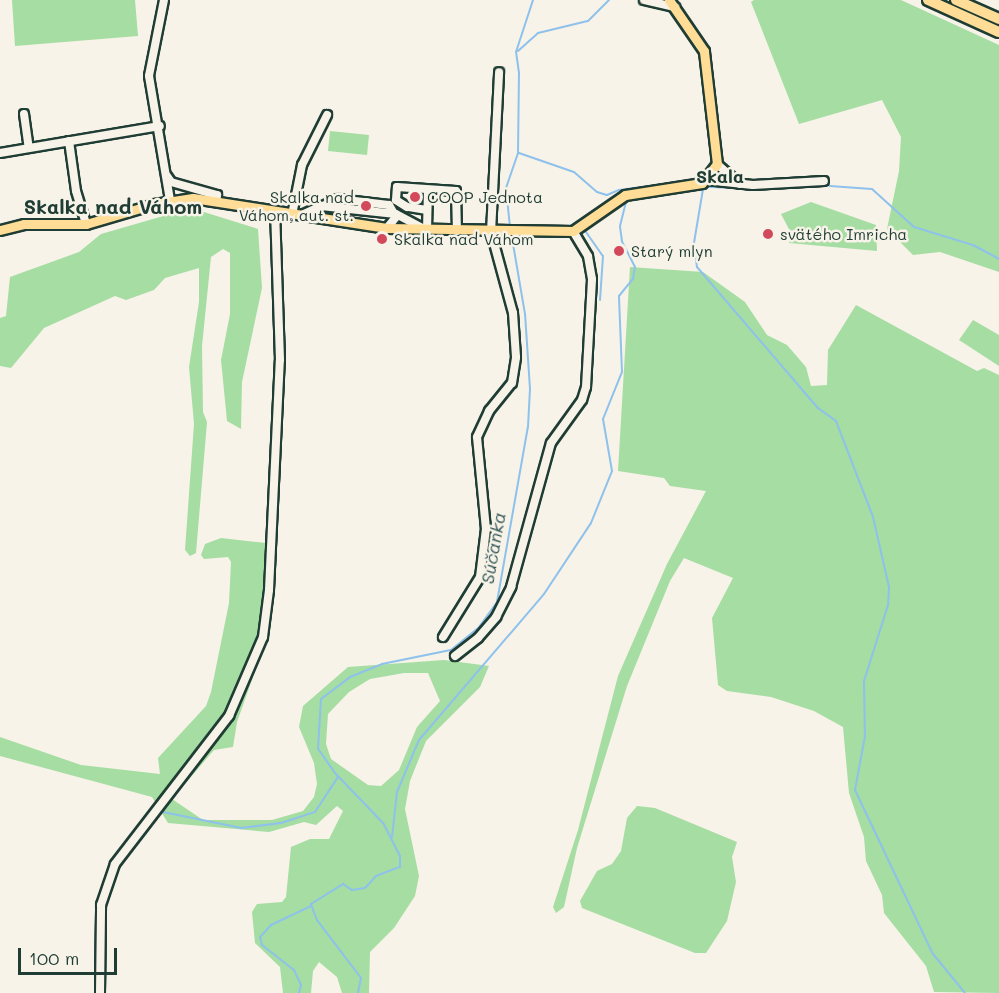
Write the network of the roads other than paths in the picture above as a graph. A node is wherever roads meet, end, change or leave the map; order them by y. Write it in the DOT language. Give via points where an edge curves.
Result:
graph roads {
  1 [pos="164,0"];
  2 [pos="644,0"];
  3 [pos="928,0"];
  4 [pos="956,0"];
  5 [pos="672,4"];
  6 [pos="999,19"];
  7 [pos="999,32"];
  8 [pos="499,72"];
  9 [pos="24,114"];
  10 [pos="327,115"];
  11 [pos="160,126"];
  12 [pos="69,141"];
  13 [pos="29,148"];
  14 [pos="0,153"];
  15 [pos="717,164"];
  16 [pos="166,174"];
  17 [pos="706,180"];
  18 [pos="824,181"];
  19 [pos="740,184"];
  20 [pos="428,190"];
  21 [pos="170,200"];
  22 [pos="216,200"];
  23 [pos="428,210"];
  24 [pos="275,211"];
  25 [pos="396,214"];
  26 [pos="296,216"];
  27 [pos="86,224"];
  28 [pos="387,228"];
  29 [pos="0,230"];
  30 [pos="426,230"];
  31 [pos="456,231"];
  32 [pos="573,231"];
  33 [pos="491,232"];
  34 [pos="443,638"];
  35 [pos="455,656"];
  36 [pos="100,993"];
  1 -- 11 [label="street" via="149,76"];
  2 -- 5 [label="street"];
  3 -- 7 [label="highway"];
  4 -- 6 [label="highway"];
  5 -- 15 [label="main road" via="704,51"];
  8 -- 33 [label="street"];
  9 -- 13 [label="street"];
  10 -- 26 [label="street" via="302,165"];
  11 -- 12 [label="street"];
  11 -- 16 [label="street"];
  12 -- 13 [label="street"];
  12 -- 27 [label="street"];
  13 -- 14 [label="street"];
  15 -- 17 [label="main road"];
  15 -- 19 [label="street"];
  16 -- 21 [label="street"];
  16 -- 22 [label="street" via="171,182 217,195"];
  17 -- 19 [label="street"];
  17 -- 32 [label="main road" via="694,186 630,194"];
  18 -- 19 [label="street"];
  20 -- 23 [label="street"];
  20 -- 23 [label="street" via="397,187 396,200 407,207"];
  20 -- 31 [label="street" via="456,191"];
  21 -- 22 [label="main road"];
  21 -- 27 [label="main road"];
  22 -- 24 [label="main road"];
  23 -- 30 [label="street"];
  24 -- 26 [label="main road"];
  24 -- 36 [label="street" via="280,360 269,590 263,637 229,716 115,864 101,905"];
  25 -- 26 [label="street" via="389,205 338,199"];
  25 -- 28 [label="street"];
  25 -- 30 [label="street"];
  26 -- 28 [label="main road"];
  27 -- 29 [label="main road" via="24,224"];
  28 -- 30 [label="main road"];
  30 -- 31 [label="main road"];
  31 -- 33 [label="main road"];
  32 -- 33 [label="main road"];
  32 -- 35 [label="street" via="588,256 592,279 586,387 582,400 551,443 511,587 484,631"];
  33 -- 34 [label="street" via="513,313 516,357 512,383 489,411 477,437 486,529 480,577"];
}
